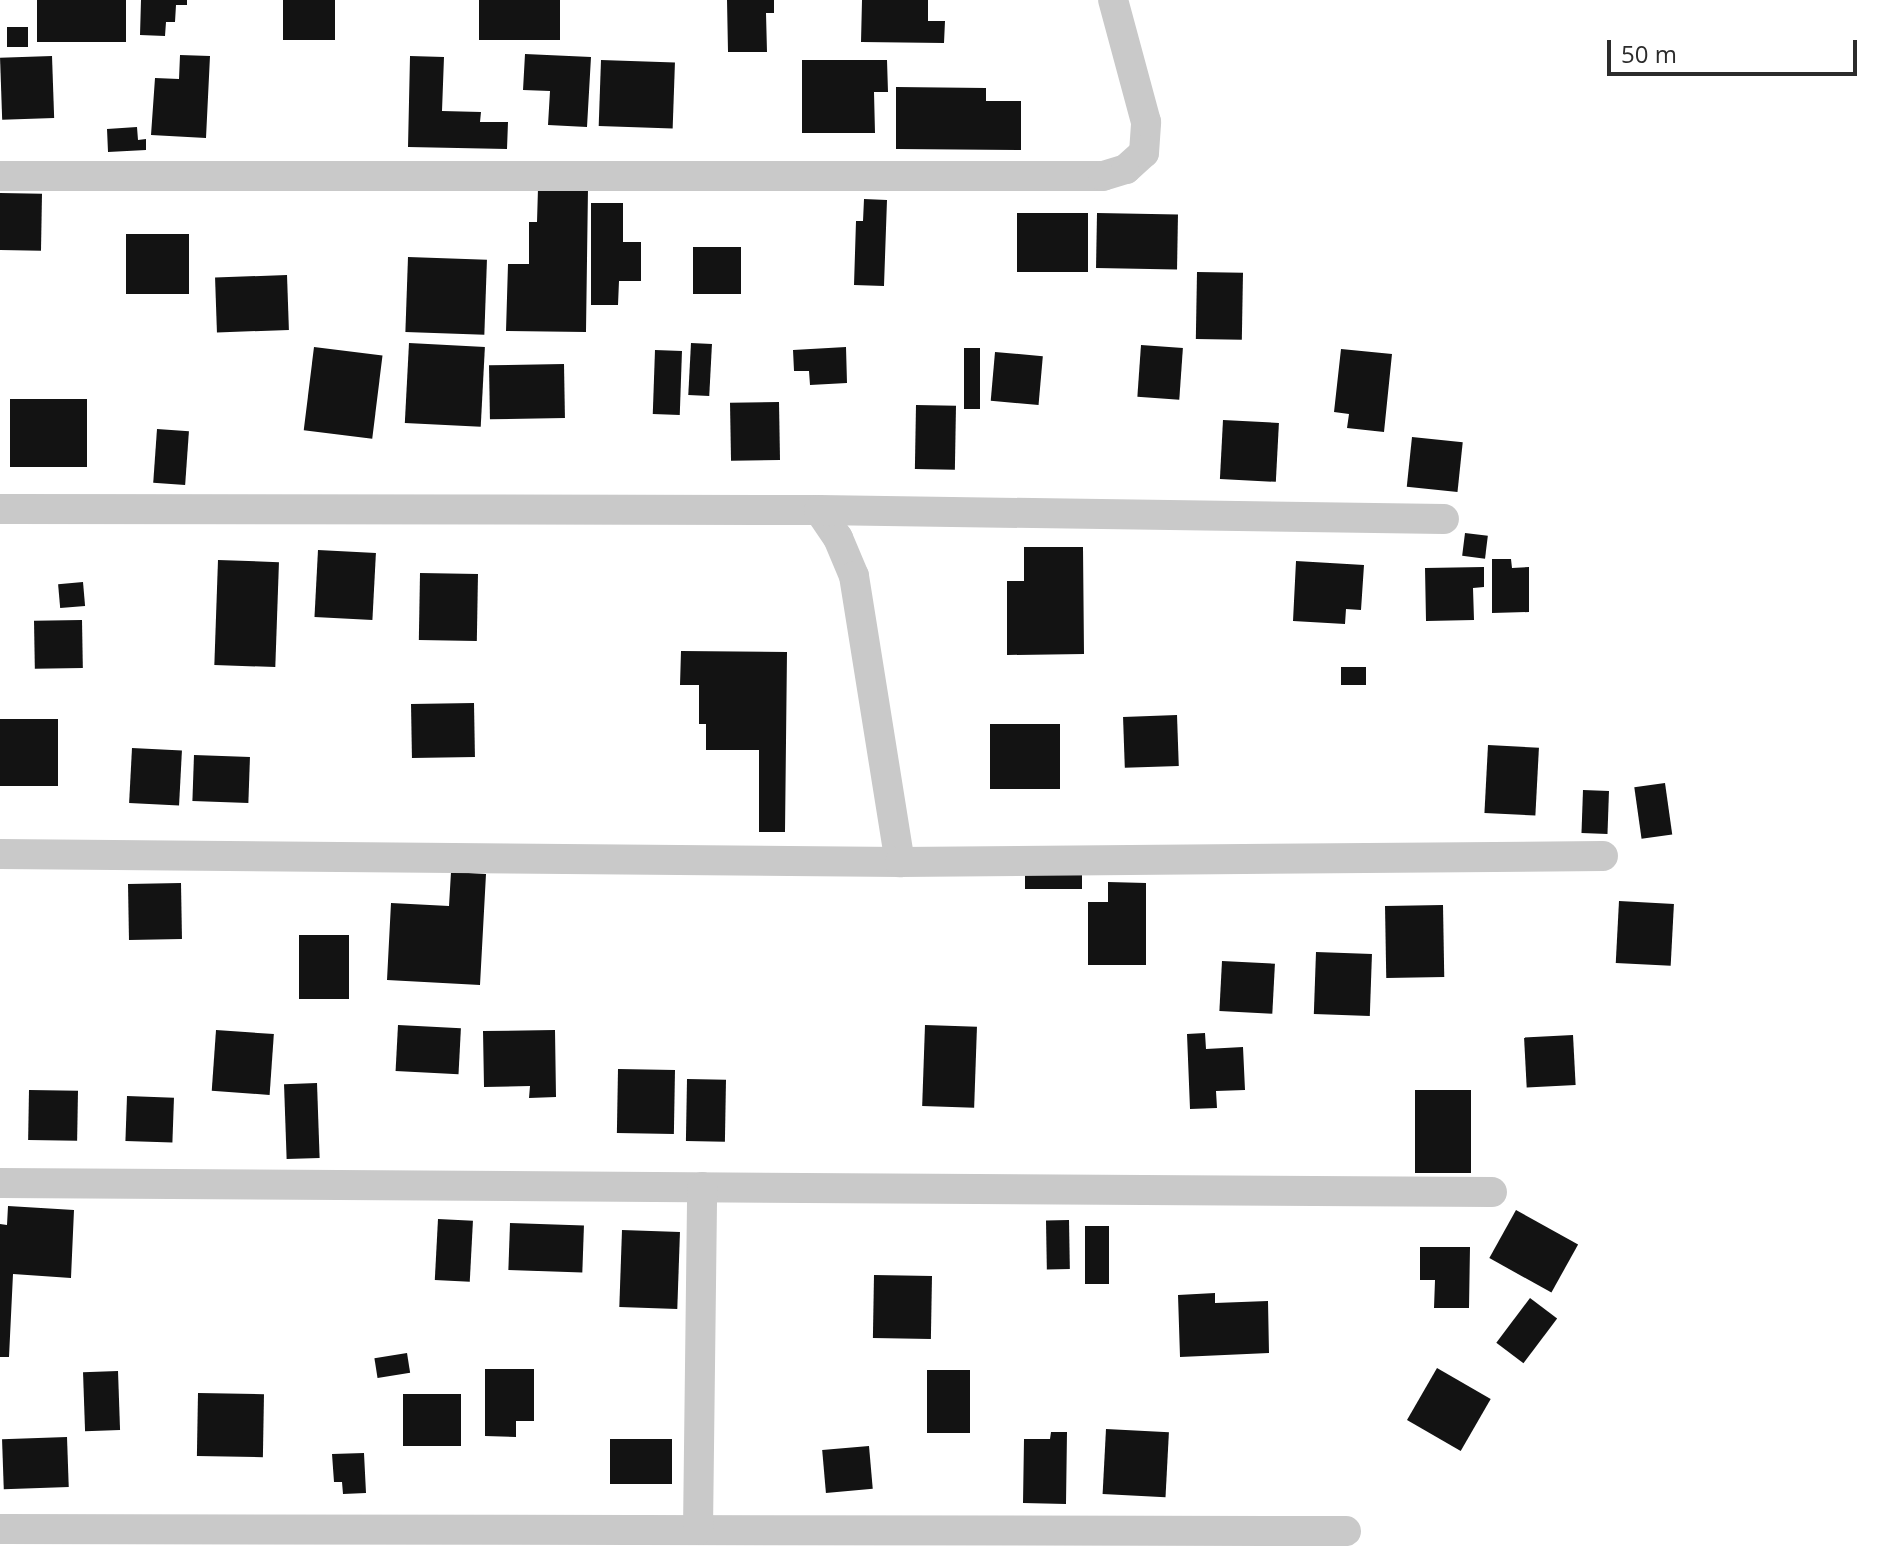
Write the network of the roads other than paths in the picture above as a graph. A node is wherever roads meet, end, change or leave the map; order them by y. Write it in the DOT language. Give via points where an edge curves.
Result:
graph roads {
  1 [pos="1113,0"];
  2 [pos="0,176"];
  3 [pos="0,509"];
  4 [pos="819,510"];
  5 [pos="1444,519"];
  6 [pos="0,854"];
  7 [pos="1603,856"];
  8 [pos="900,862"];
  9 [pos="0,1183"];
  10 [pos="702,1187"];
  11 [pos="1492,1192"];
  12 [pos="0,1529"];
  13 [pos="698,1530"];
  14 [pos="1346,1531"];
  1 -- 2 [label="street" via="1146,122 1144,153 1126,169 1103,176"];
  3 -- 4 [label="street"];
  4 -- 5 [label="street"];
  4 -- 8 [label="street" via="854,576"];
  6 -- 8 [label="street"];
  7 -- 8 [label="street"];
  9 -- 10 [label="street"];
  10 -- 11 [label="street"];
  10 -- 13 [label="street"];
  12 -- 13 [label="street"];
  13 -- 14 [label="street"];
}
